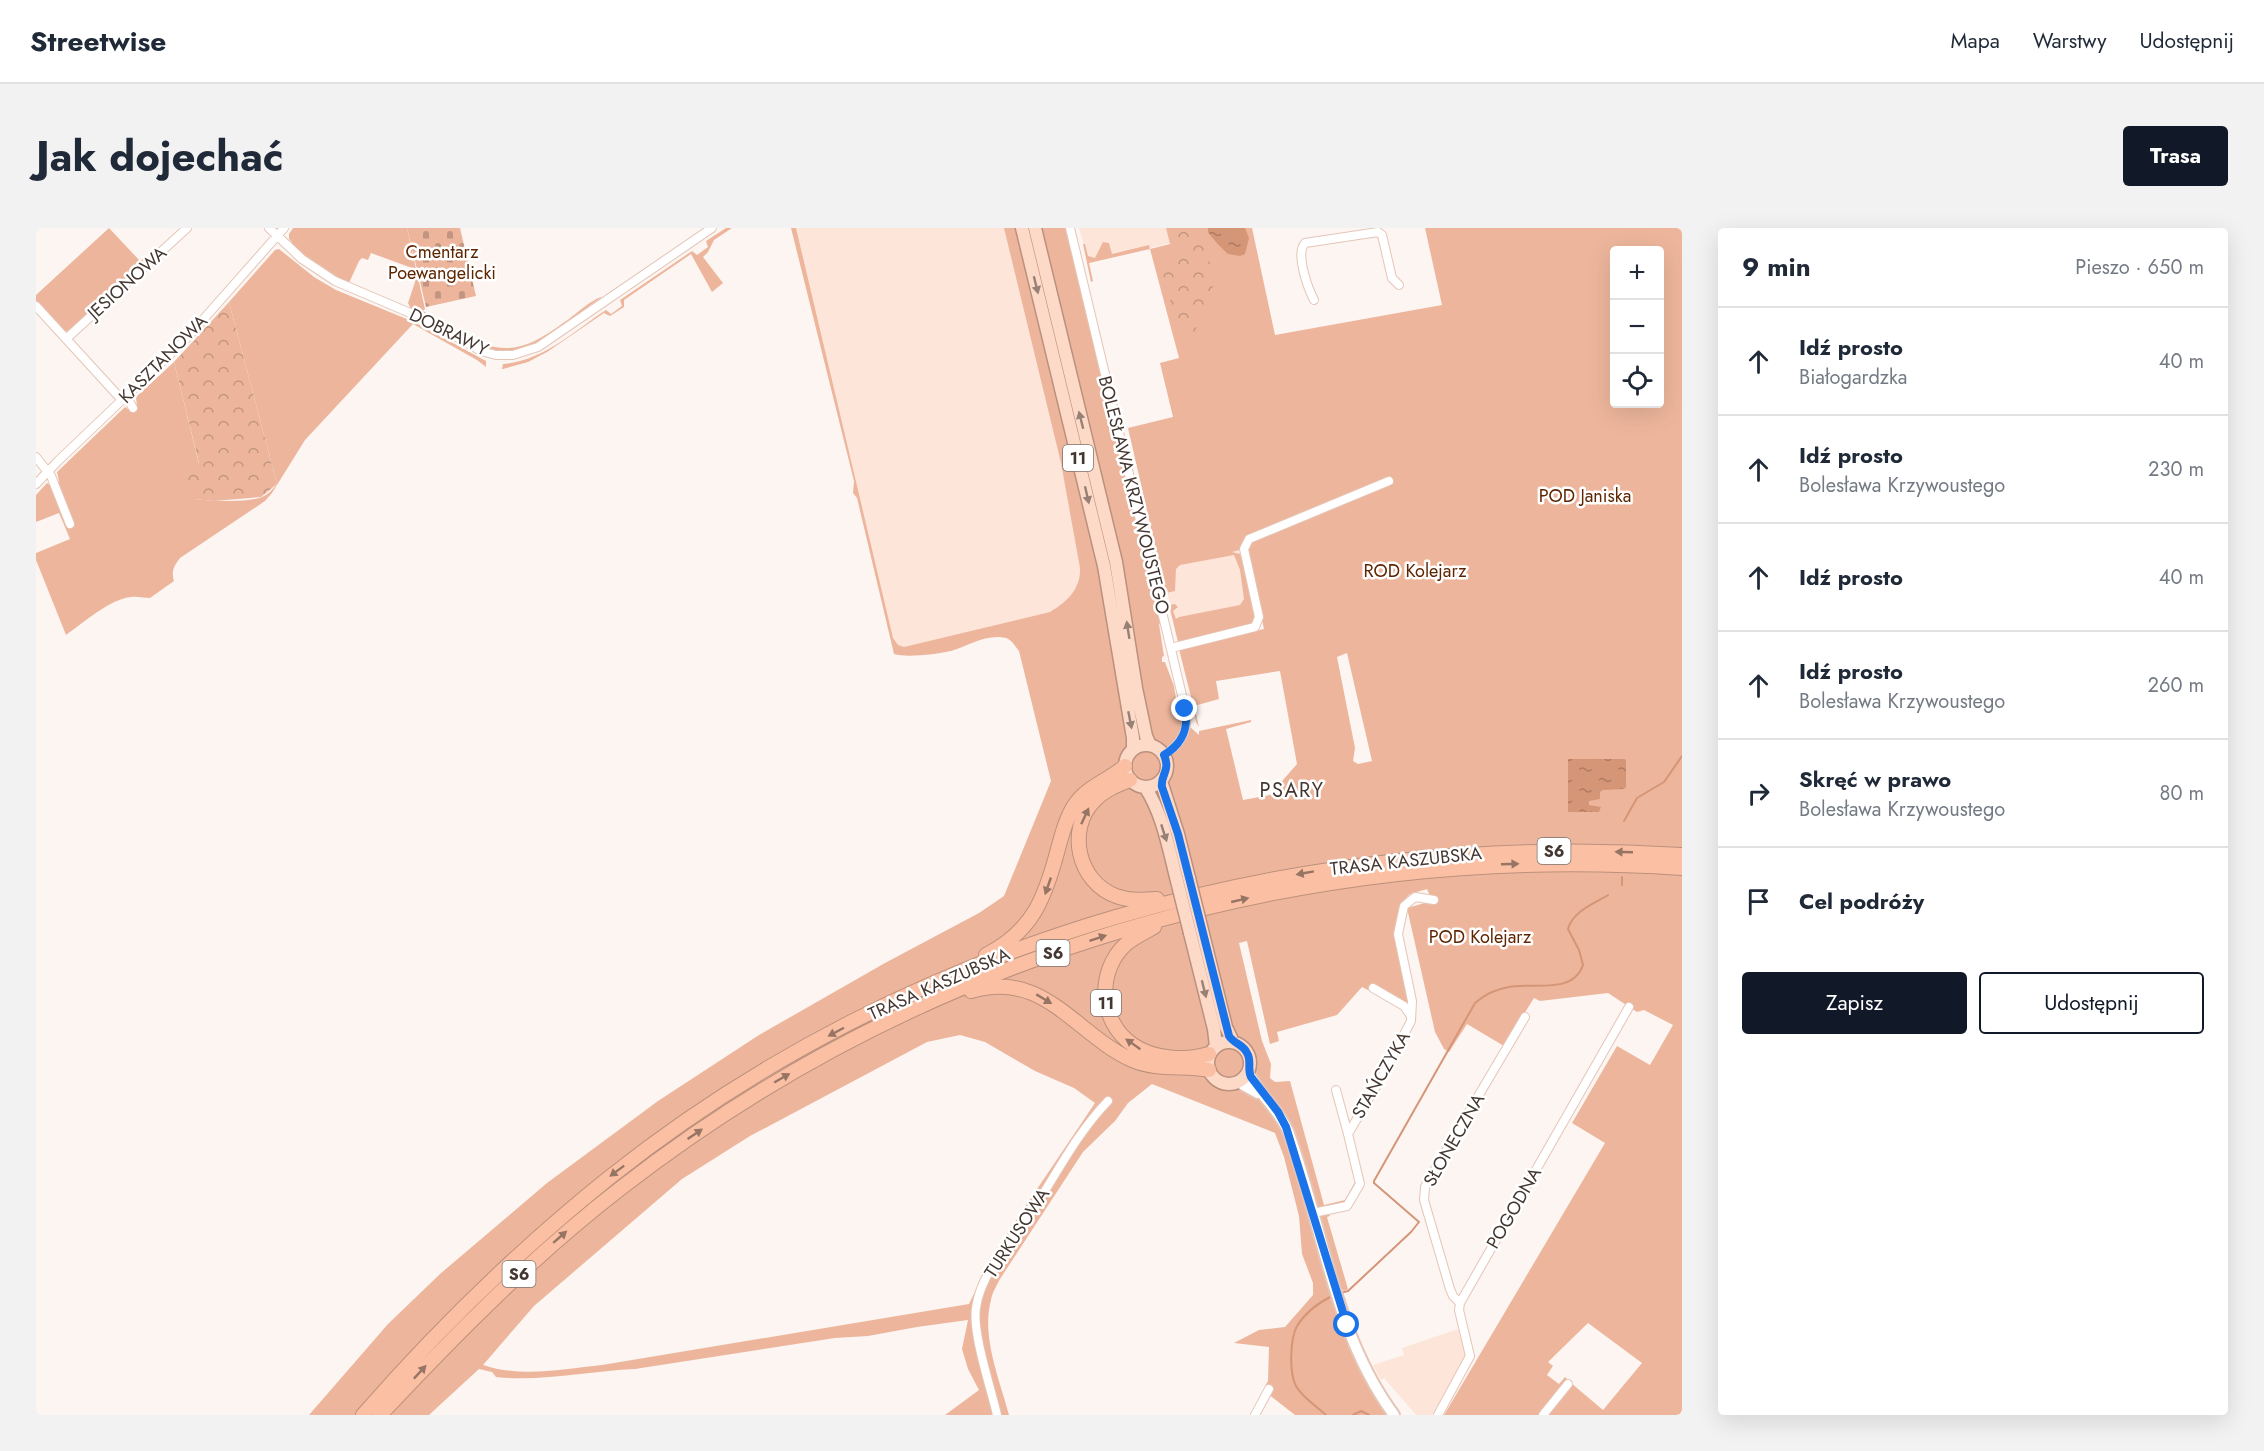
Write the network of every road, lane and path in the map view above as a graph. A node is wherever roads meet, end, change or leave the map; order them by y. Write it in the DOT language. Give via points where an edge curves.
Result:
graph roads {
  1 [pos="187,228"];
  2 [pos="269,228"];
  3 [pos="284,228"];
  4 [pos="712,228"];
  5 [pos="1022,228"];
  6 [pos="1035,228"];
  7 [pos="1070,228"];
  8 [pos="1330,228"];
  9 [pos="277,236"];
  10 [pos="1333,238"];
  11 [pos="1399,285"];
  12 [pos="1314,300"];
  13 [pos="36,306"];
  14 [pos="66,339"];
  15 [pos="124,398"];
  16 [pos="133,408"];
  17 [pos="36,457"];
  18 [pos="48,471"];
  19 [pos="1389,481"];
  20 [pos="36,484"];
  21 [pos="70,524"];
  22 [pos="1171,648"];
  23 [pos="1150,745"];
  24 [pos="1133,749"];
  25 [pos="1164,755"];
  26 [pos="1125,766"];
  27 [pos="1130,780"];
  28 [pos="1161,781"];
  29 [pos="1145,787"];
  30 [pos="1682,855"];
  31 [pos="1682,868"];
  32 [pos="1183,879"];
  33 [pos="1196,895"];
  34 [pos="1434,900"];
  35 [pos="1183,913"];
  36 [pos="1196,932"];
  37 [pos="945,979"];
  38 [pos="1373,988"];
  39 [pos="926,1004"];
  40 [pos="1629,1007"];
  41 [pos="1411,1016"];
  42 [pos="1525,1017"];
  43 [pos="1233,1042"];
  44 [pos="1213,1050"];
  45 [pos="1209,1070"];
  46 [pos="1248,1071"];
  47 [pos="1238,1082"];
  48 [pos="1336,1090"];
  49 [pos="1108,1101"];
  50 [pos="1270,1102"];
  51 [pos="1348,1134"];
  52 [pos="1313,1213"];
  53 [pos="1460,1303"];
  54 [pos="1568,1384"];
  55 [pos="1269,1389"];
  56 [pos="363,1415"];
  57 [pos="381,1415"];
  58 [pos="997,1415"];
  59 [pos="1255,1415"];
  60 [pos="1394,1415"];
  61 [pos="1438,1415"];
  62 [pos="1542,1415"];
  1 -- 14 [label="street, JESIONOWA"];
  2 -- 9 [label="street, DOBRAWY"];
  3 -- 9 [label="street, KASZTANOWA"];
  4 -- 9 [label="street, DOBRAWY" via="545,342 513,355 481,351 423,318 351,289 318,271"];
  5 -- 24 [label="main road, 11, one-way" via="1104,566"];
  23 -- 6 [label="main road, 11, one-way" via="1136,688 1116,562"];
  7 -- 22 [label="street, BOLESŁAWA KRZYWOUSTEGO"];
  8 -- 10 [label="street"];
  9 -- 15 [label="street, KASZTANOWA" via="186,339"];
  10 -- 11 [label="street" via="1378,232 1392,278"];
  10 -- 12 [label="street" via="1305,243 1300,249 1307,286"];
  13 -- 14 [label="street"];
  14 -- 15 [label="street"];
  15 -- 16 [label="street"];
  15 -- 18 [label="street, KASZTANOWA"];
  17 -- 18 [label="street"];
  18 -- 20 [label="street, KASZTANOWA"];
  18 -- 21 [label="street"];
  19 -- 22 [label="street" via="1249,539 1244,549 1258,617 1255,627"];
  22 -- 25 [label="street, BOLESŁAWA KRZYWOUSTEGO" via="1186,723 1181,741"];
  23 -- 24 [label="main road"];
  23 -- 25 [label="main road"];
  24 -- 26 [label="main road"];
  25 -- 28 [label="main road" via="1167,769"];
  26 -- 27 [label="main road"];
  26 -- 37 [label="highway, one-way" via="1089,789 1075,804 1044,897 1028,924 998,949"];
  27 -- 29 [label="main road"];
  33 -- 27 [label="highway, one-way" via="1122,898 1102,889 1085,869 1078,841 1086,813 1101,795"];
  28 -- 29 [label="main road"];
  28 -- 32 [label="main road" via="1178,834"];
  29 -- 32 [label="main road, one-way"];
  30 -- 33 [label="highway, TRASA KASZUBSKA / S6, one-way" via="1548,851 1426,857 1315,871"];
  35 -- 31 [label="highway, TRASA KASZUBSKA / S6, one-way" via="1319,884 1418,870 1537,863"];
  32 -- 36 [label="main road, bridge"];
  33 -- 37 [label="highway, TRASA KASZUBSKA / S6" via="1070,931"];
  34 -- 41 [label="street, STAŃCZYKA" via="1415,897 1402,911 1398,934 1412,1001"];
  39 -- 35 [label="highway, TRASA KASZUBSKA / S6, one-way" via="1072,946"];
  44 -- 35 [label="highway, 11, one-way" via="1197,1057 1143,1051 1121,1035 1106,1003 1107,973 1121,949"];
  36 -- 43 [label="main road"];
  36 -- 44 [label="main road, one-way" via="1214,1029"];
  37 -- 56 [label="highway, TRASA KASZUBSKA / S6, one-way" via="791,1056 637,1156 488,1282"];
  38 -- 41 [label="street, STAŃCZYKA" via="1407,1008"];
  39 -- 45 [label="highway, one-way" via="988,987 1023,989 1046,999 1131,1059 1153,1066"];
  57 -- 39 [label="highway, TRASA KASZUBSKA / S6, one-way" via="506,1285 629,1181 782,1079"];
  40 -- 53 [label="street, POGODNA"];
  41 -- 51 [label="street, STAŃCZYKA" via="1408,1030"];
  42 -- 53 [label="street, SŁONECZNA" via="1424,1193 1450,1289"];
  43 -- 44 [label="main road"];
  43 -- 46 [label="main road" via="1247,1052"];
  44 -- 45 [label="main road"];
  45 -- 47 [label="main road" via="1222,1083"];
  46 -- 47 [label="main road"];
  46 -- 50 [label="main road"];
  47 -- 50 [label="main road"];
  48 -- 51 [label="street, STAŃCZYKA"];
  49 -- 58 [label="street, TURKUSOWA" via="1088,1124 981,1291 976,1327"];
  50 -- 52 [label="main road" via="1290,1135"];
  51 -- 52 [label="street, STAŃCZYKA" via="1359,1186 1347,1206"];
  52 -- 60 [label="main road" via="1360,1357"];
  53 -- 61 [label="street" via="1470,1356"];
  54 -- 62 [label="street"];
  55 -- 59 [label="street"];
}
